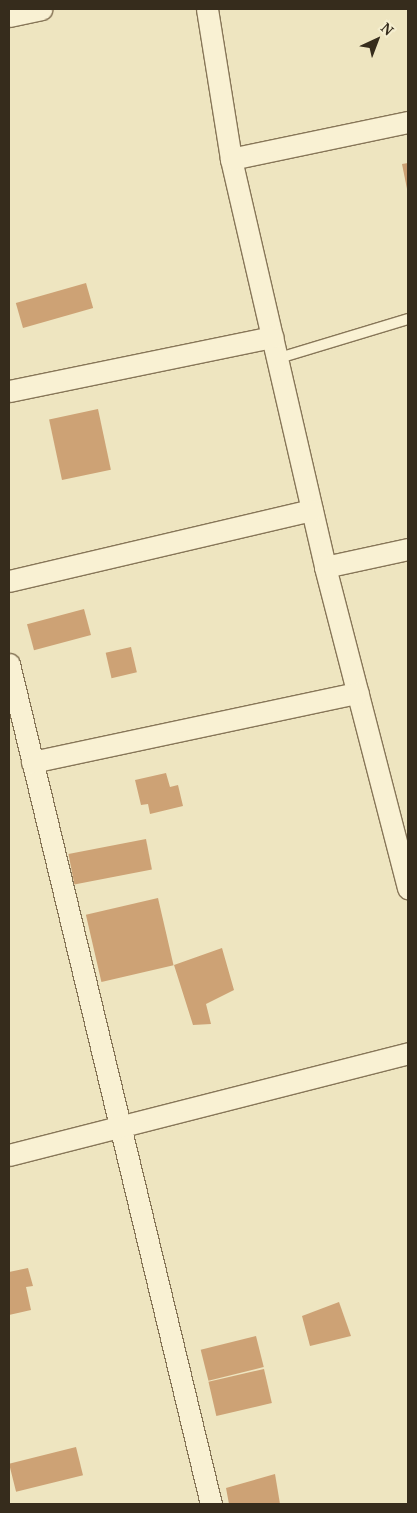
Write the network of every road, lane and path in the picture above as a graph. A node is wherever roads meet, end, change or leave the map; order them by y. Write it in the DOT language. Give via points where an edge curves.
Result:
graph roads {
  1 [pos="41,9"];
  2 [pos="207,9"];
  3 [pos="9,16"];
  4 [pos="408,122"];
  5 [pos="231,159"];
  6 [pos="408,319"];
  7 [pos="273,337"];
  8 [pos="279,358"];
  9 [pos="9,391"];
  10 [pos="312,510"];
  11 [pos="408,549"];
  12 [pos="325,567"];
  13 [pos="9,581"];
  14 [pos="9,664"];
  15 [pos="358,693"];
  16 [pos="32,762"];
  17 [pos="408,888"];
  18 [pos="408,1053"];
  19 [pos="120,1127"];
  20 [pos="9,1155"];
  21 [pos="211,1504"];
  1 -- 3 [label="street"];
  2 -- 5 [label="street"];
  4 -- 5 [label="street"];
  5 -- 7 [label="street"];
  6 -- 8 [label="lane"];
  7 -- 8 [label="street"];
  7 -- 9 [label="street"];
  8 -- 10 [label="street"];
  10 -- 12 [label="street"];
  10 -- 13 [label="street"];
  11 -- 12 [label="street"];
  12 -- 15 [label="street"];
  14 -- 16 [label="street"];
  15 -- 16 [label="street"];
  15 -- 17 [label="street"];
  16 -- 19 [label="street"];
  18 -- 19 [label="street"];
  19 -- 20 [label="street"];
  19 -- 21 [label="street"];
}
